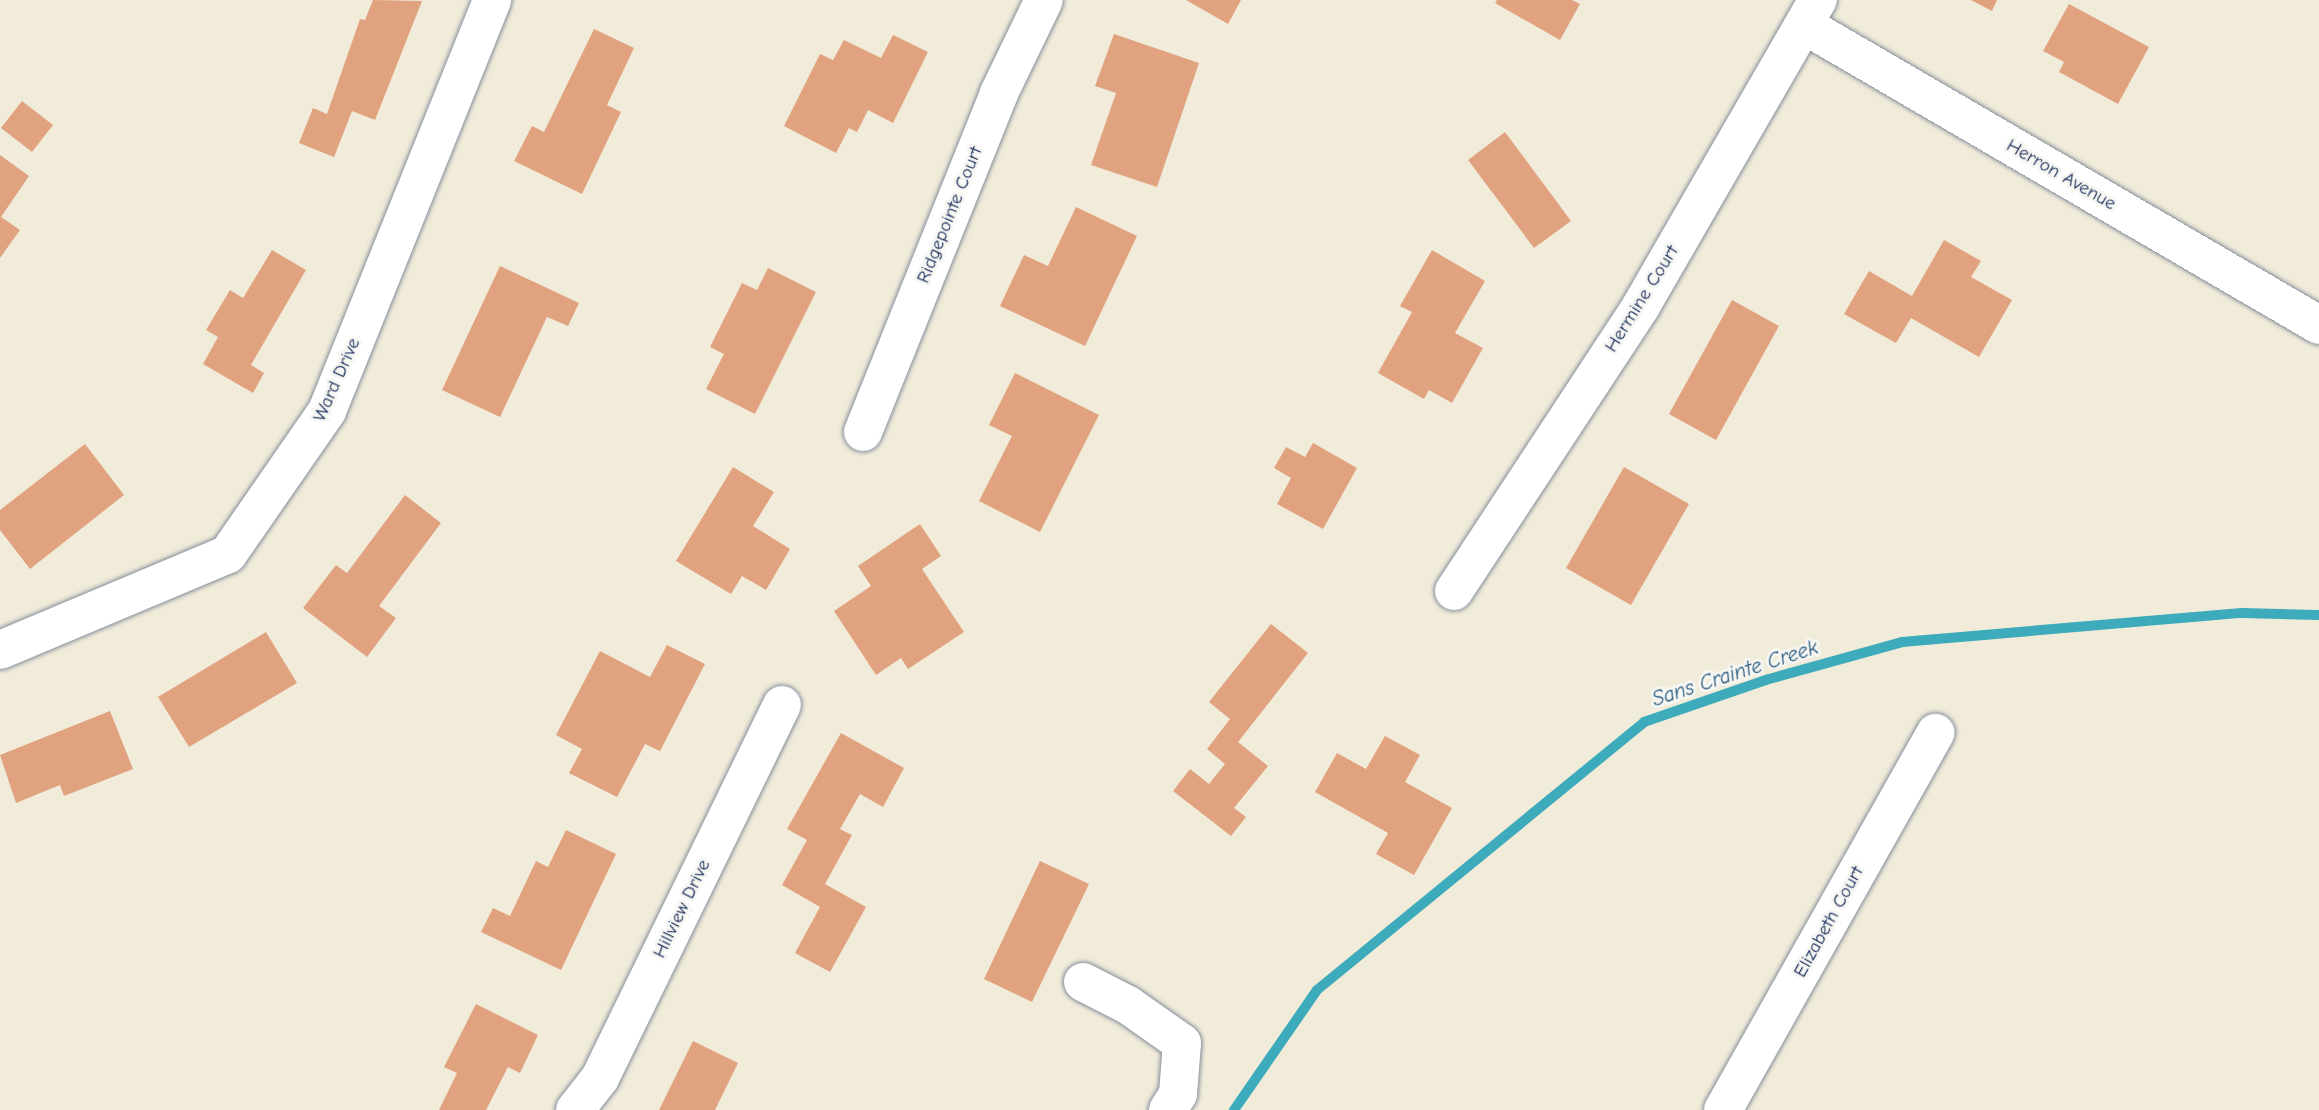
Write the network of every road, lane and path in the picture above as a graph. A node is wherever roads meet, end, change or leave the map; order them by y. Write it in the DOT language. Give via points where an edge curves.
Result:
graph roads {
  1 [pos="492,0"];
  2 [pos="1044,0"];
  3 [pos="1811,13"];
  4 [pos="2319,325"];
  5 [pos="863,432"];
  6 [pos="1454,591"];
  7 [pos="0,650"];
  8 [pos="782,705"];
  9 [pos="1935,733"];
  10 [pos="1083,982"];
  11 [pos="575,1110"];
  12 [pos="1168,1110"];
  13 [pos="1723,1110"];
  1 -- 7 [label="street, Ward Drive" via="327,411 228,554"];
  2 -- 5 [label="street, Ridgepointe Court" via="999,93"];
  3 -- 4 [label="street, Herron Avenue"];
  3 -- 6 [label="street, Hermine Court" via="1641,306"];
  8 -- 11 [label="street, Hillview Drive" via="600,1078"];
  9 -- 13 [label="street, Elizabeth Court"];
  10 -- 12 [label="street" via="1128,1005 1182,1043 1178,1094"];
}
